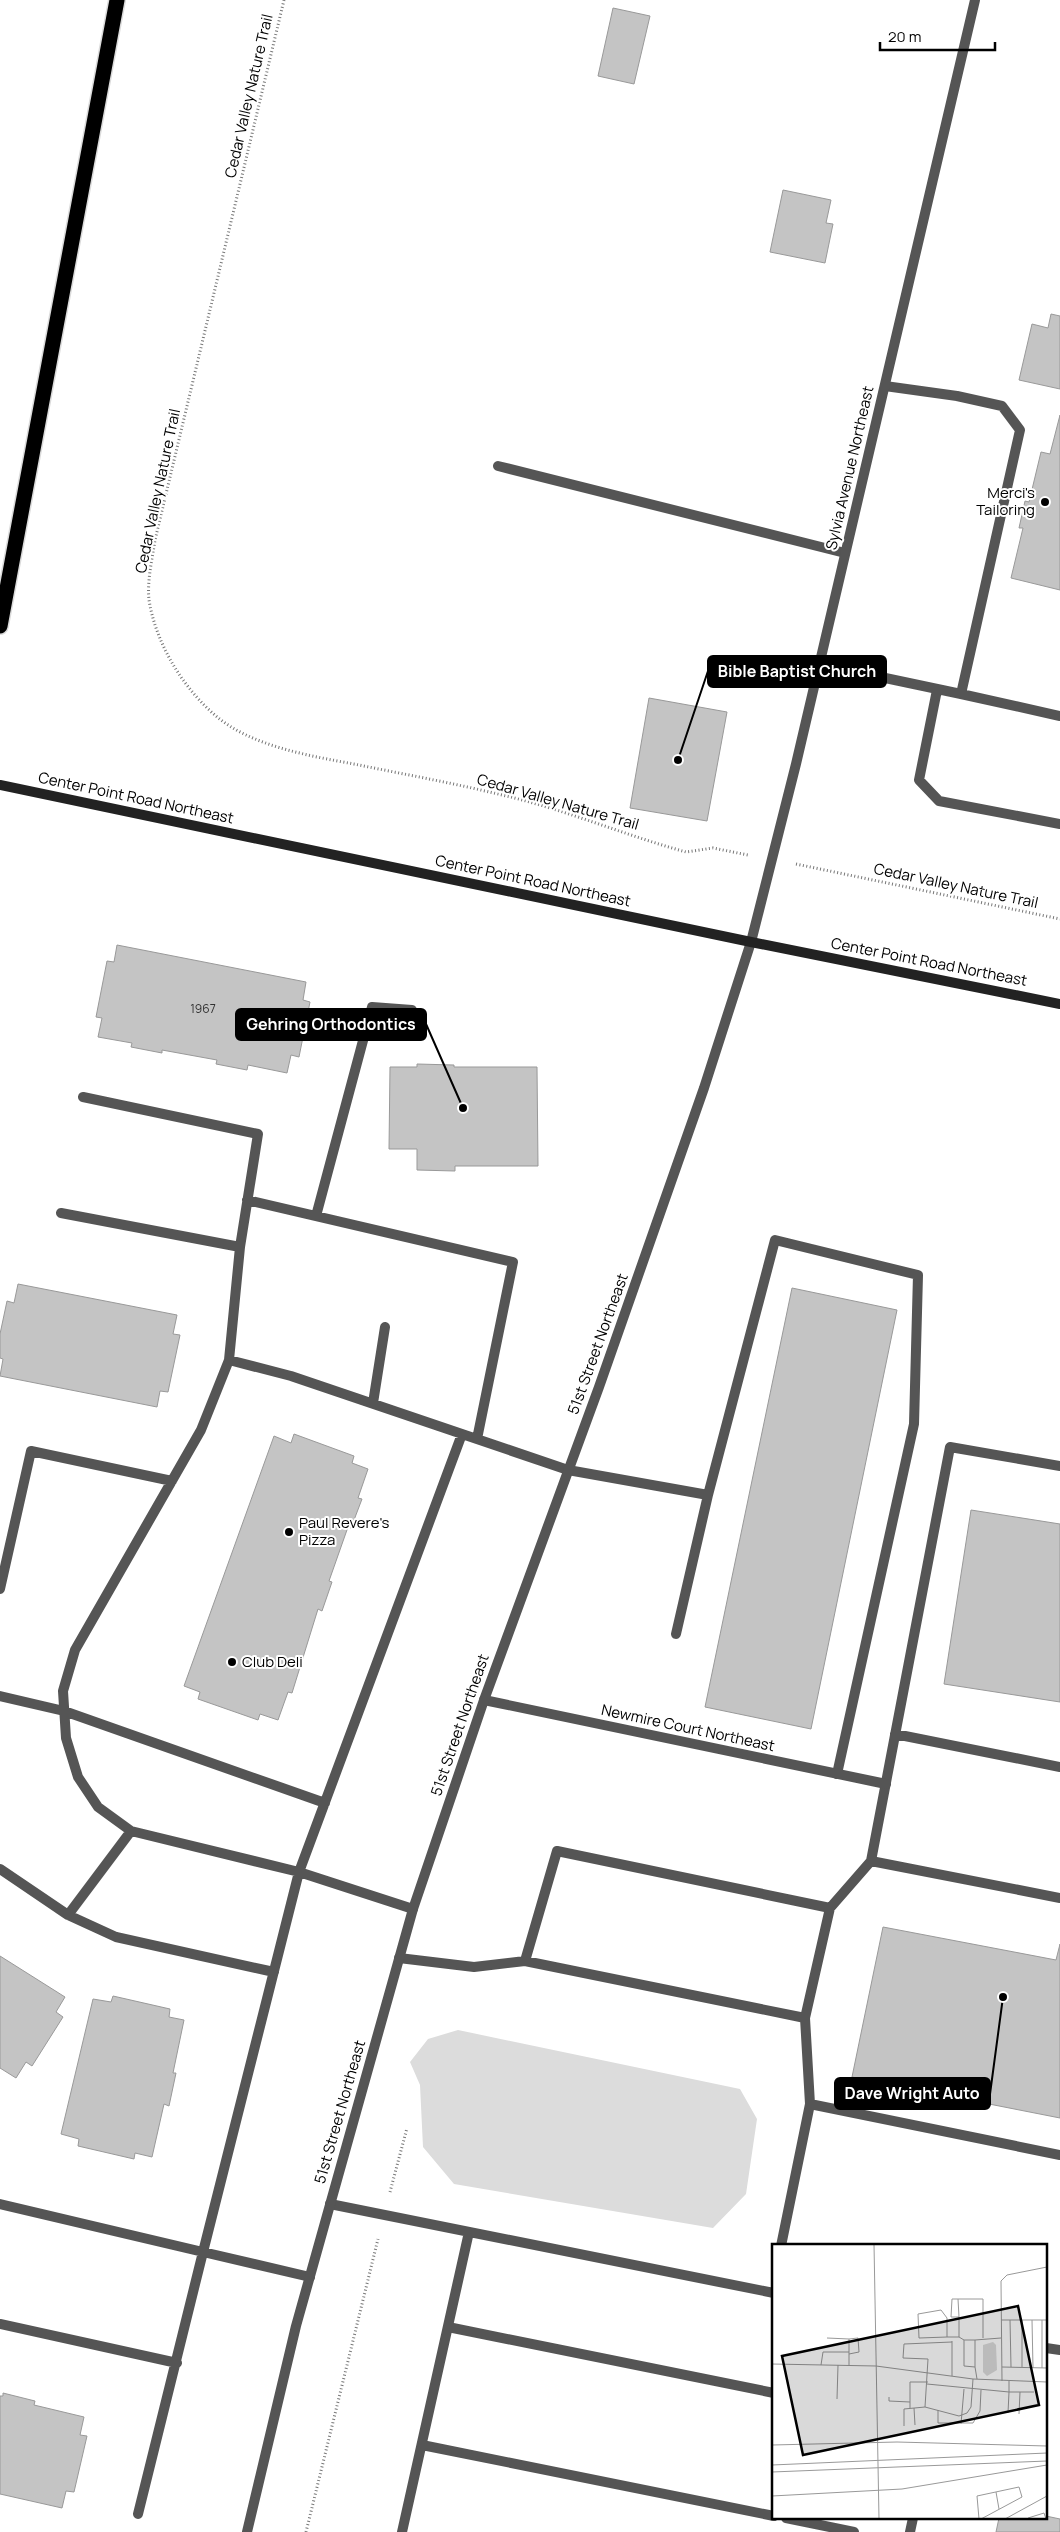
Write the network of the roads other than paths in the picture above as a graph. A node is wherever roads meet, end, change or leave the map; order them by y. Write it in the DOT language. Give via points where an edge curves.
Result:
graph roads {
  1 [pos="117,0"];
  2 [pos="975,0"];
  3 [pos="885,386"];
  4 [pos="498,466"];
  5 [pos="845,553"];
  6 [pos="0,626"];
  7 [pos="819,664"];
  8 [pos="937,690"];
  9 [pos="961,694"];
  10 [pos="1060,716"];
  11 [pos="0,785"];
  12 [pos="1060,824"];
  13 [pos="751,942"];
  14 [pos="1060,1004"];
  15 [pos="412,1010"];
  16 [pos="84,1097"];
  17 [pos="247,1200"];
  18 [pos="61,1213"];
  19 [pos="316,1216"];
  20 [pos="240,1247"];
  21 [pos="385,1327"];
  22 [pos="229,1360"];
  23 [pos="372,1403"];
  24 [pos="462,1434"];
  25 [pos="476,1438"];
  26 [pos="1060,1466"];
  27 [pos="568,1470"];
  28 [pos="172,1481"];
  29 [pos="708,1495"];
  30 [pos="0,1590"];
  31 [pos="676,1634"];
  32 [pos="0,1696"];
  33 [pos="484,1700"];
  34 [pos="64,1711"];
  35 [pos="895,1734"];
  36 [pos="1060,1767"];
  37 [pos="837,1774"];
  38 [pos="886,1784"];
  39 [pos="325,1803"];
  40 [pos="131,1832"];
  41 [pos="871,1861"];
  42 [pos="0,1870"];
  43 [pos="299,1872"];
  44 [pos="1060,1898"];
  45 [pos="830,1908"];
  46 [pos="413,1909"];
  47 [pos="68,1915"];
  48 [pos="399,1958"];
  49 [pos="525,1961"];
  50 [pos="274,1972"];
  51 [pos="805,2018"];
  52 [pos="810,2104"];
  53 [pos="1060,2155"];
  54 [pos="0,2204"];
  55 [pos="330,2204"];
  56 [pos="469,2232"];
  57 [pos="781,2244"];
  58 [pos="203,2252"];
  59 [pos="310,2277"];
  60 [pos="772,2289"];
  61 [pos="0,2324"];
  62 [pos="448,2327"];
  63 [pos="177,2363"];
  64 [pos="772,2393"];
  65 [pos="422,2445"];
  66 [pos="138,2514"];
  67 [pos="772,2516"];
  68 [pos="796,2520"];
  69 [pos="247,2532"];
  70 [pos="402,2532"];
  71 [pos="854,2532"];
  1 -- 6 [label="highway"];
  2 -- 3 [label="street, Sylvia Avenue Northeast"];
  3 -- 5 [label="street, Sylvia Avenue Northeast"];
  3 -- 9 [label="street" via="1002,406 1020,430"];
  4 -- 5 [label="street"];
  5 -- 7 [label="street, Sylvia Avenue Northeast"];
  7 -- 8 [label="street"];
  7 -- 13 [label="street, Sylvia Avenue Northeast"];
  8 -- 9 [label="street"];
  8 -- 12 [label="street" via="920,780 939,800"];
  9 -- 10 [label="street"];
  11 -- 13 [label="main road, Center Point Road Northeast"];
  13 -- 14 [label="main road, Center Point Road Northeast"];
  13 -- 27 [label="street, 51st Street Northeast" via="704,1088"];
  15 -- 19 [label="street" via="372,1007"];
  16 -- 17 [label="street" via="258,1134"];
  17 -- 19 [label="street"];
  17 -- 20 [label="street"];
  18 -- 20 [label="street"];
  19 -- 25 [label="street" via="514,1262"];
  20 -- 22 [label="street"];
  21 -- 23 [label="street"];
  22 -- 23 [label="street" via="291,1376"];
  22 -- 28 [label="street" via="201,1430"];
  23 -- 24 [label="street"];
  24 -- 25 [label="street"];
  24 -- 39 [label="street"];
  25 -- 27 [label="street"];
  26 -- 35 [label="street" via="950,1447"];
  27 -- 29 [label="street"];
  27 -- 33 [label="street, 51st Street Northeast"];
  28 -- 30 [label="street" via="30,1451"];
  28 -- 34 [label="street" via="76,1650 63,1691"];
  29 -- 31 [label="street"];
  29 -- 37 [label="street" via="775,1240 918,1275 914,1424"];
  32 -- 34 [label="street"];
  33 -- 37 [label="street, Newmire Court Northeast"];
  33 -- 46 [label="street, 51st Street Northeast"];
  34 -- 39 [label="street"];
  34 -- 40 [label="street" via="66,1738 78,1777 98,1808"];
  35 -- 36 [label="street"];
  35 -- 38 [label="street"];
  37 -- 38 [label="street, Newmire Court Northeast"];
  38 -- 41 [label="street"];
  39 -- 43 [label="street"];
  40 -- 43 [label="street"];
  40 -- 47 [label="street"];
  41 -- 44 [label="street"];
  41 -- 45 [label="street"];
  42 -- 47 [label="street"];
  43 -- 46 [label="street"];
  43 -- 50 [label="street"];
  45 -- 49 [label="street" via="557,1851"];
  45 -- 51 [label="street"];
  46 -- 48 [label="street, 51st Street Northeast"];
  47 -- 50 [label="street" via="116,1937"];
  48 -- 49 [label="street" via="474,1967"];
  48 -- 55 [label="street, 51st Street Northeast"];
  49 -- 51 [label="street"];
  50 -- 58 [label="street"];
  51 -- 52 [label="street"];
  52 -- 53 [label="street"];
  52 -- 57 [label="street"];
  54 -- 58 [label="street"];
  55 -- 56 [label="street"];
  55 -- 59 [label="street, 51st Street Northeast"];
  56 -- 60 [label="street"];
  56 -- 62 [label="street"];
  58 -- 59 [label="street"];
  58 -- 63 [label="street"];
  59 -- 69 [label="street, 51st Street Northeast"];
  61 -- 63 [label="street"];
  62 -- 64 [label="street"];
  62 -- 65 [label="street"];
  63 -- 66 [label="street"];
  65 -- 67 [label="street"];
  65 -- 70 [label="street"];
  68 -- 71 [label="street"];
}
